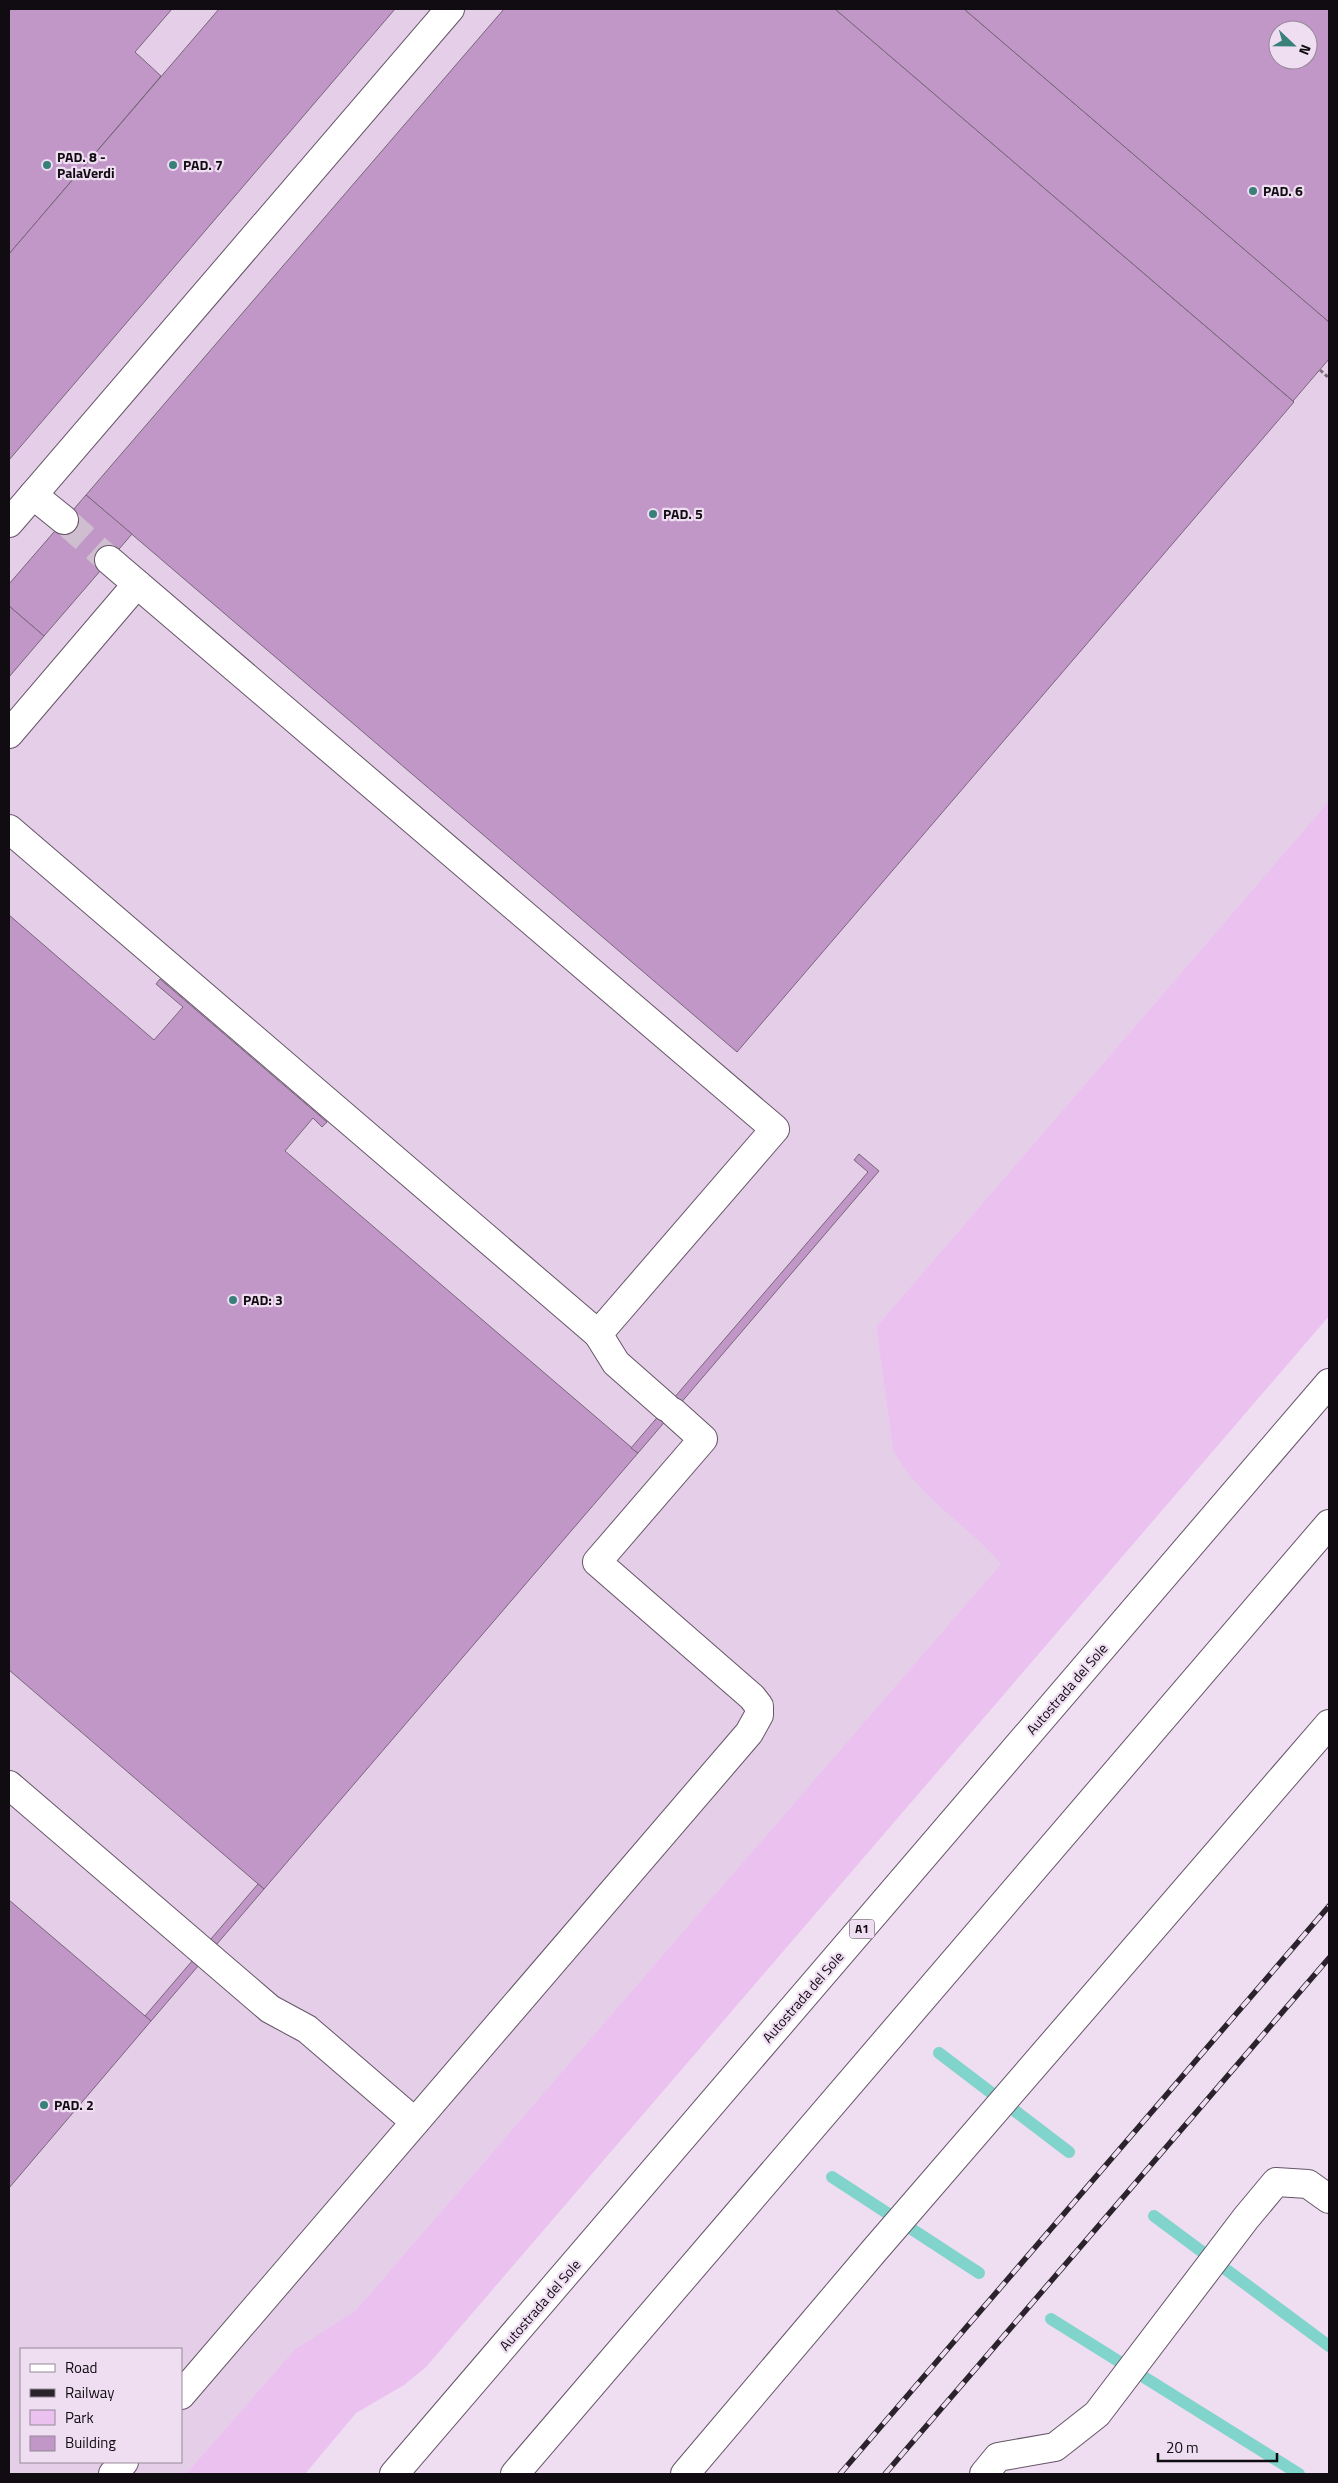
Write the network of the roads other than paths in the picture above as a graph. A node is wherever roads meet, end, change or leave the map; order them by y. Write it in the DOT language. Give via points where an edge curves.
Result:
graph roads {
  1 [pos="450,9"];
  2 [pos="34,495"];
  3 [pos="64,520"];
  4 [pos="9,524"];
  5 [pos="109,560"];
  6 [pos="137,584"];
  7 [pos="9,734"];
  8 [pos="9,829"];
  9 [pos="598,1334"];
  10 [pos="1329,1383"];
  11 [pos="1329,1524"];
  12 [pos="1329,1724"];
  13 [pos="9,1785"];
  14 [pos="415,2122"];
  15 [pos="1329,2199"];
  16 [pos="182,2394"];
  17 [pos="123,2463"];
  18 [pos="113,2474"];
  19 [pos="394,2474"];
  20 [pos="515,2474"];
  21 [pos="685,2474"];
  22 [pos="984,2474"];
  1 -- 2 [label="main road"];
  2 -- 3 [label="main road"];
  2 -- 4 [label="main road"];
  5 -- 6 [label="main road"];
  6 -- 7 [label="main road"];
  6 -- 9 [label="main road" via="775,1129"];
  8 -- 9 [label="main road"];
  9 -- 14 [label="main road" via="616,1363 704,1439 597,1562 752,1697 759,1706 759,1715 749,1733"];
  10 -- 19 [label="main road, Autostrada del Sole / A1"];
  11 -- 20 [label="main road"];
  12 -- 21 [label="main road"];
  13 -- 14 [label="main road" via="270,2009 308,2029"];
  14 -- 16 [label="main road"];
  15 -- 22 [label="main road" via="1308,2184 1276,2182 1097,2414 1055,2447 998,2457"];
  17 -- 18 [label="main road"];
}
